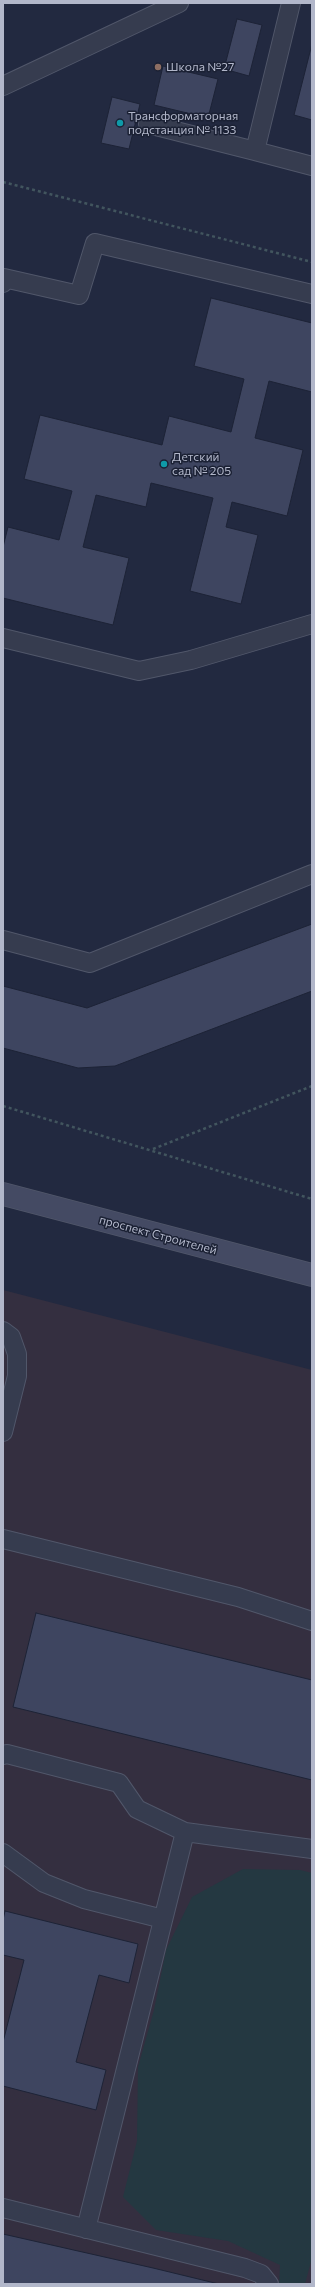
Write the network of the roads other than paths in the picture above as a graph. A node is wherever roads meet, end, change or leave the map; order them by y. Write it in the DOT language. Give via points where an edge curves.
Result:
graph roads {
  1 [pos="179,3"];
  2 [pos="291,3"];
  3 [pos="3,86"];
  4 [pos="148,124"];
  5 [pos="255,151"];
  6 [pos="312,166"];
  7 [pos="3,283"];
  8 [pos="312,294"];
  9 [pos="312,624"];
  10 [pos="3,638"];
  11 [pos="312,874"];
  12 [pos="3,940"];
  13 [pos="3,1194"];
  14 [pos="312,1275"];
  15 [pos="3,1332"];
  16 [pos="3,1432"];
  17 [pos="3,1539"];
  18 [pos="312,1621"];
  19 [pos="3,1755"];
  20 [pos="185,1832"];
  21 [pos="312,1849"];
  22 [pos="3,1854"];
  23 [pos="163,1919"];
  24 [pos="3,2208"];
  25 [pos="86,2229"];
  26 [pos="269,2284"];
  1 -- 3 [label="lane"];
  2 -- 5 [label="lane"];
  4 -- 5 [label="lane"];
  5 -- 6 [label="lane"];
  7 -- 8 [label="lane" via="4,278 79,295 95,243"];
  9 -- 10 [label="lane" via="191,660 139,671"];
  11 -- 12 [label="lane" via="90,963"];
  13 -- 14 [label="main road, проспект Строителей"];
  15 -- 16 [label="lane" via="12,1337 17,1354 17,1376"];
  17 -- 18 [label="lane" via="238,1597"];
  19 -- 20 [label="lane" via="119,1783 137,1808"];
  20 -- 21 [label="lane"];
  20 -- 23 [label="lane"];
  22 -- 23 [label="lane" via="44,1883 84,1899"];
  23 -- 25 [label="lane"];
  24 -- 25 [label="lane"];
  25 -- 26 [label="lane" via="245,2268 261,2274"];
}
